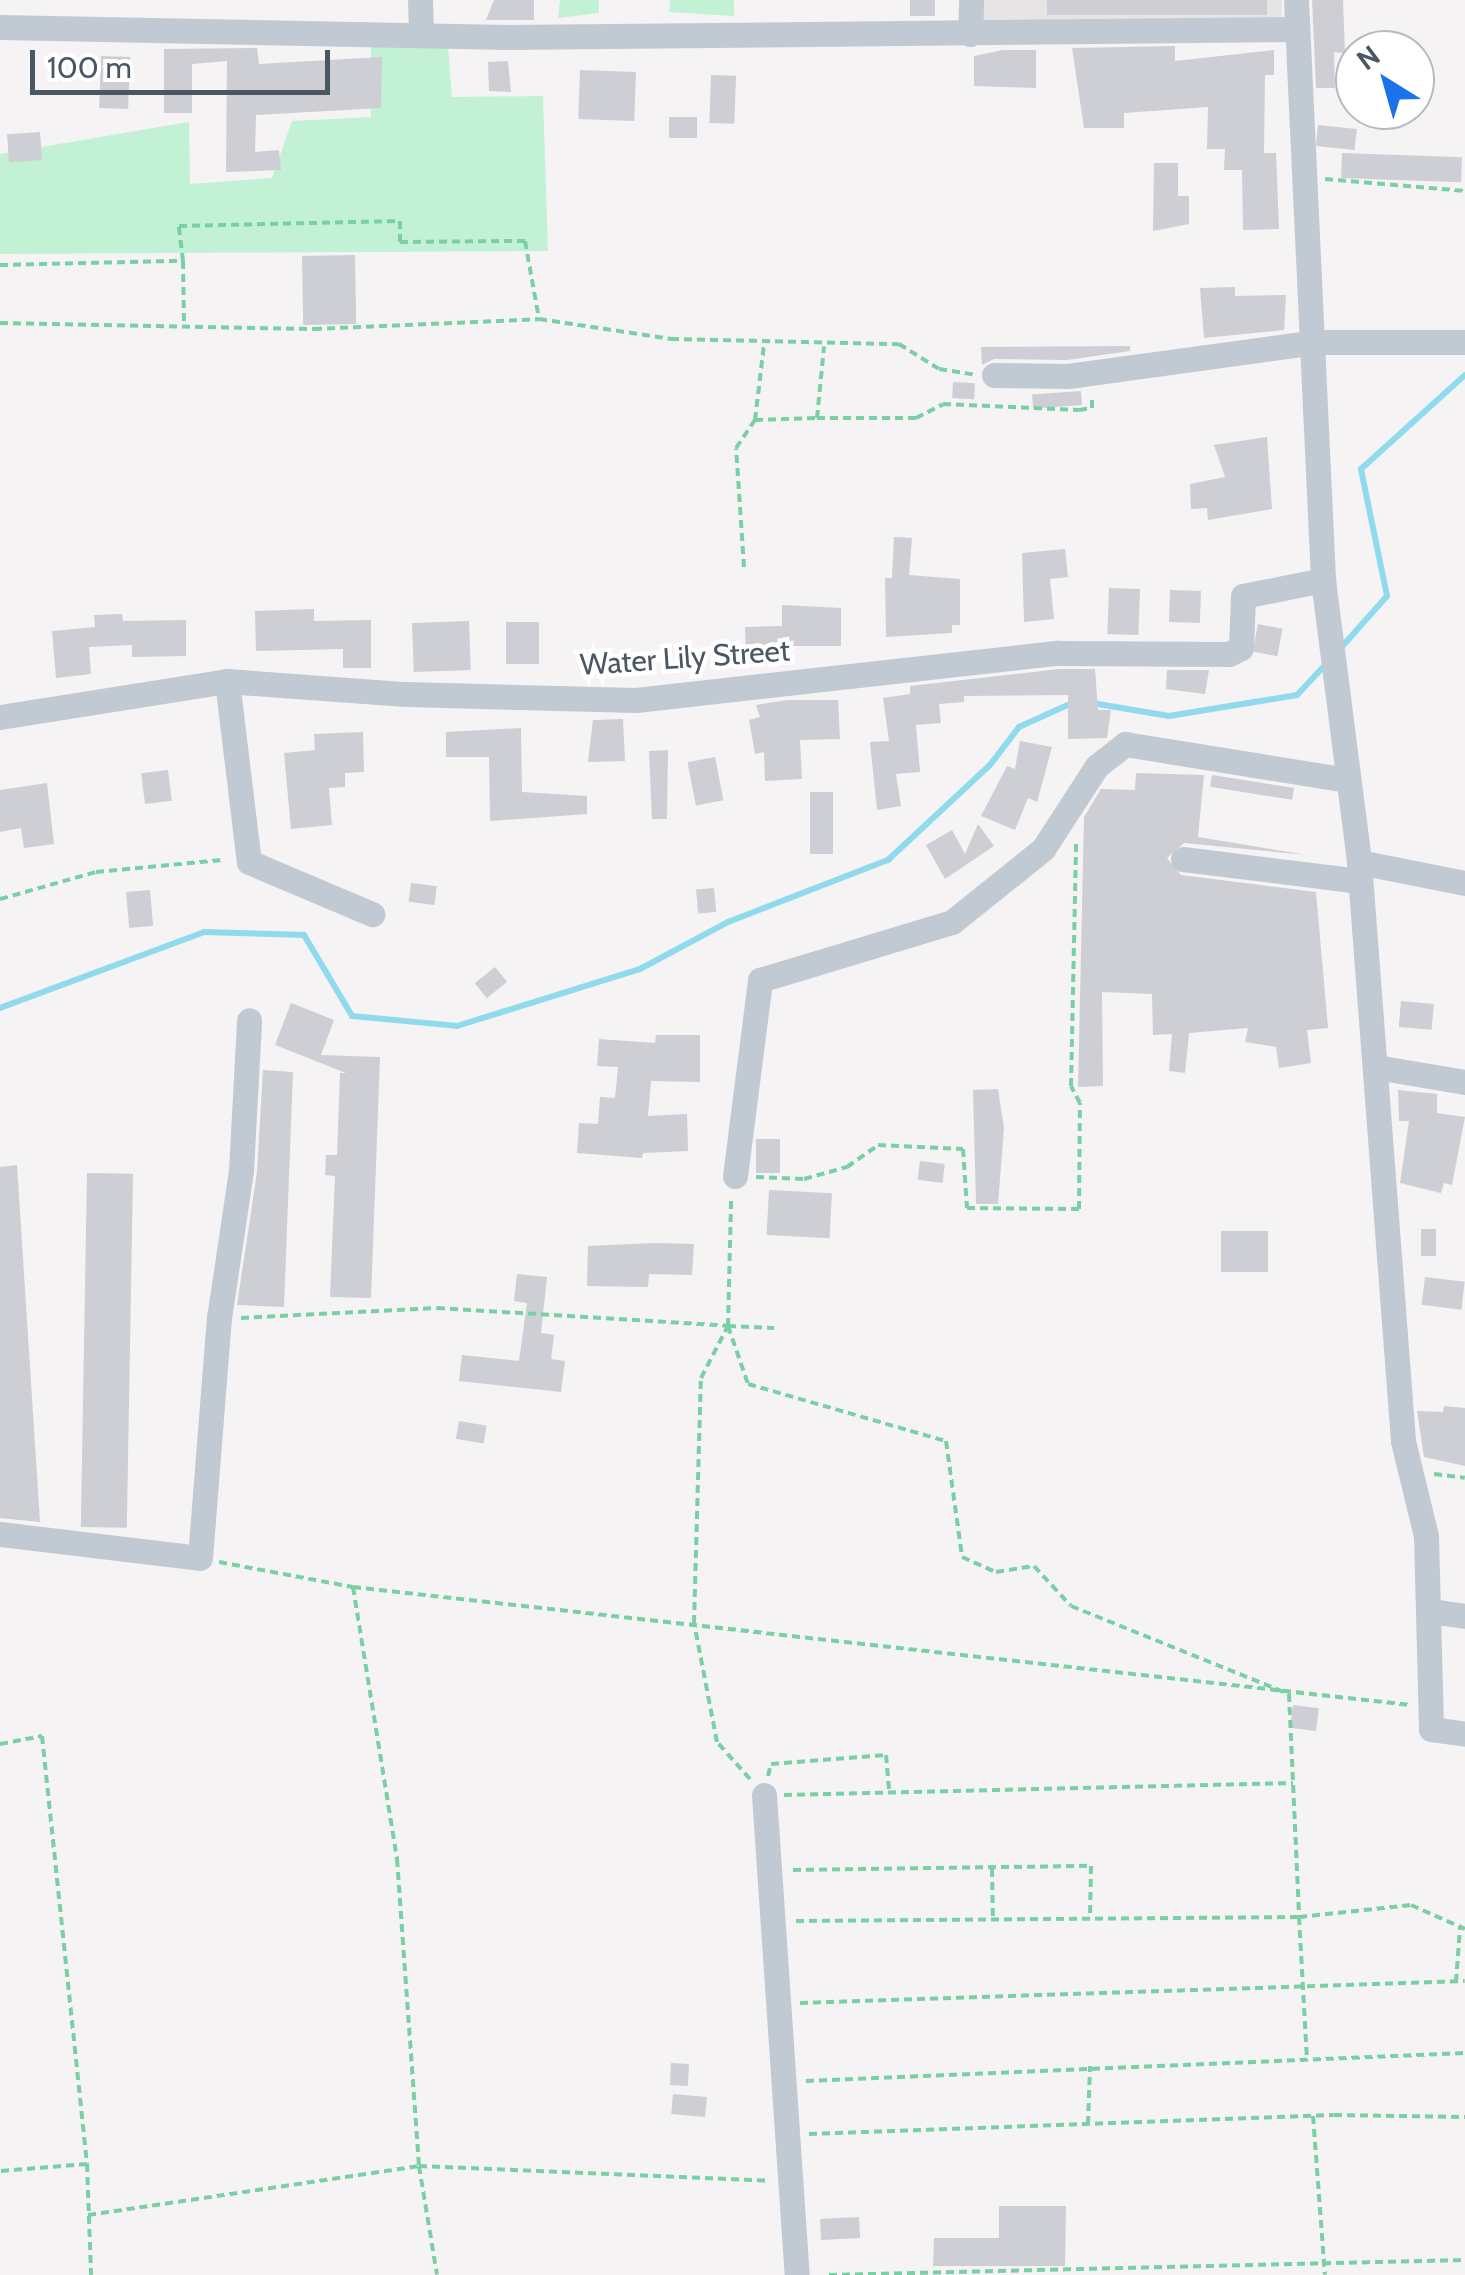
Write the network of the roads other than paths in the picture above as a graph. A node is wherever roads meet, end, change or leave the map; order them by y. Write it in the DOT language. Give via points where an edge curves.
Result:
graph roads {
  1 [pos="420,0"];
  2 [pos="970,0"];
  3 [pos="1296,0"];
  4 [pos="0,28"];
  5 [pos="1296,29"];
  6 [pos="421,34"];
  7 [pos="970,34"];
  8 [pos="1314,342"];
  9 [pos="1465,342"];
  10 [pos="994,375"];
  11 [pos="1324,580"];
  12 [pos="227,681"];
  13 [pos="0,717"];
  14 [pos="1348,780"];
  15 [pos="1184,859"];
  16 [pos="1360,872"];
  17 [pos="1465,883"];
  18 [pos="372,914"];
  19 [pos="249,1020"];
  20 [pos="1376,1067"];
  21 [pos="1465,1082"];
  22 [pos="735,1176"];
  23 [pos="0,1534"];
  24 [pos="1430,1611"];
  25 [pos="1465,1616"];
  26 [pos="1465,1734"];
  27 [pos="764,1795"];
  28 [pos="797,2275"];
  1 -- 6 [label="street"];
  2 -- 7 [label="street"];
  3 -- 5 [label="street"];
  4 -- 6 [label="street"];
  5 -- 7 [label="street"];
  5 -- 8 [label="street"];
  6 -- 7 [label="street"];
  8 -- 9 [label="street"];
  8 -- 10 [label="street" via="1068,376"];
  8 -- 11 [label="street"];
  11 -- 12 [label="street, Water Lily Street" via="1243,596 1240,648 1229,654 1058,653 636,700"];
  11 -- 14 [label="street"];
  12 -- 13 [label="street, Water Lily Street"];
  12 -- 18 [label="street" via="249,862"];
  14 -- 16 [label="street"];
  14 -- 22 [label="street" via="1125,744 1097,766 1043,849 952,922 760,980"];
  15 -- 16 [label="street"];
  16 -- 17 [label="street"];
  16 -- 20 [label="street"];
  19 -- 23 [label="street" via="241,1170 219,1318 200,1558"];
  20 -- 21 [label="street"];
  20 -- 24 [label="street" via="1410,1471 1426,1536"];
  24 -- 25 [label="street"];
  24 -- 26 [label="street" via="1430,1729"];
  27 -- 28 [label="street"];
}
